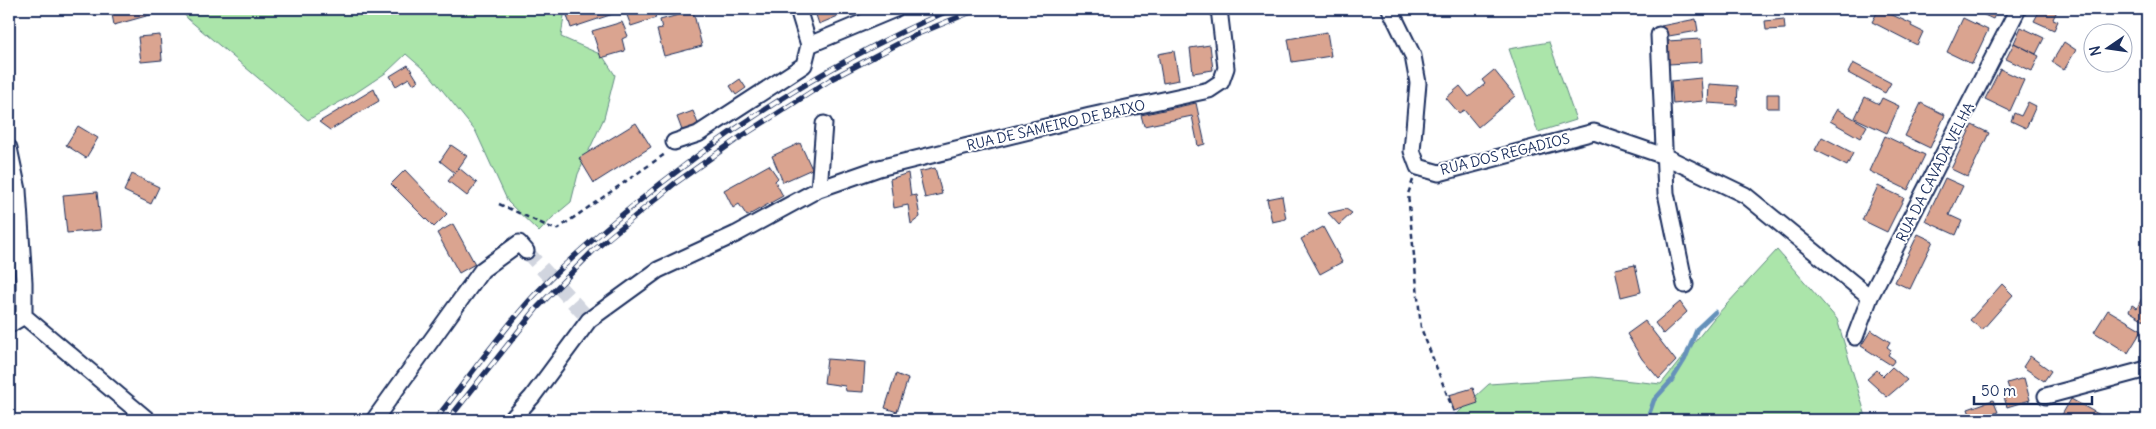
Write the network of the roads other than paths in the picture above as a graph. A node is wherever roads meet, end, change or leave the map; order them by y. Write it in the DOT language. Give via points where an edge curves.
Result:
graph roads {
  1 [pos="798,9"];
  2 [pos="895,9"];
  3 [pos="1219,9"];
  4 [pos="1390,9"];
  5 [pos="2018,9"];
  6 [pos="1658,35"];
  7 [pos="809,46"];
  8 [pos="824,124"];
  9 [pos="674,142"];
  10 [pos="9,148"];
  11 [pos="1664,156"];
  12 [pos="819,190"];
  13 [pos="523,247"];
  14 [pos="1685,285"];
  15 [pos="1870,297"];
  16 [pos="24,316"];
  17 [pos="9,325"];
  18 [pos="1855,337"];
  19 [pos="2147,369"];
  20 [pos="2046,396"];
  21 [pos="148,420"];
  22 [pos="374,420"];
  23 [pos="510,420"];
  1 -- 7 [label="street"];
  2 -- 7 [label="street"];
  3 -- 12 [label="street, RUA DE SAMEIRO DE BAIXO" via="1226,68 1222,82 1209,90 879,168"];
  4 -- 11 [label="street, RUA DOS REGADIOS" via="1413,56 1418,83 1412,151 1418,167 1439,173 1594,132"];
  5 -- 15 [label="street, RUA DA CAVADA VELHA"];
  6 -- 11 [label="street"];
  7 -- 9 [label="street" via="804,65 698,134"];
  8 -- 12 [label="street"];
  10 -- 16 [label="street" via="18,190"];
  11 -- 14 [label="street" via="1666,193"];
  11 -- 15 [label="street, RUA DOS REGADIOS" via="1745,195"];
  12 -- 23 [label="street, RUA DE SAMEIRO DE BAIXO" via="658,270 587,317 532,397"];
  13 -- 22 [label="street" via="482,270"];
  15 -- 18 [label="street, RUA DA CAVADA VELHA"];
  16 -- 17 [label="street"];
  16 -- 21 [label="street"];
  19 -- 20 [label="street"];
}
